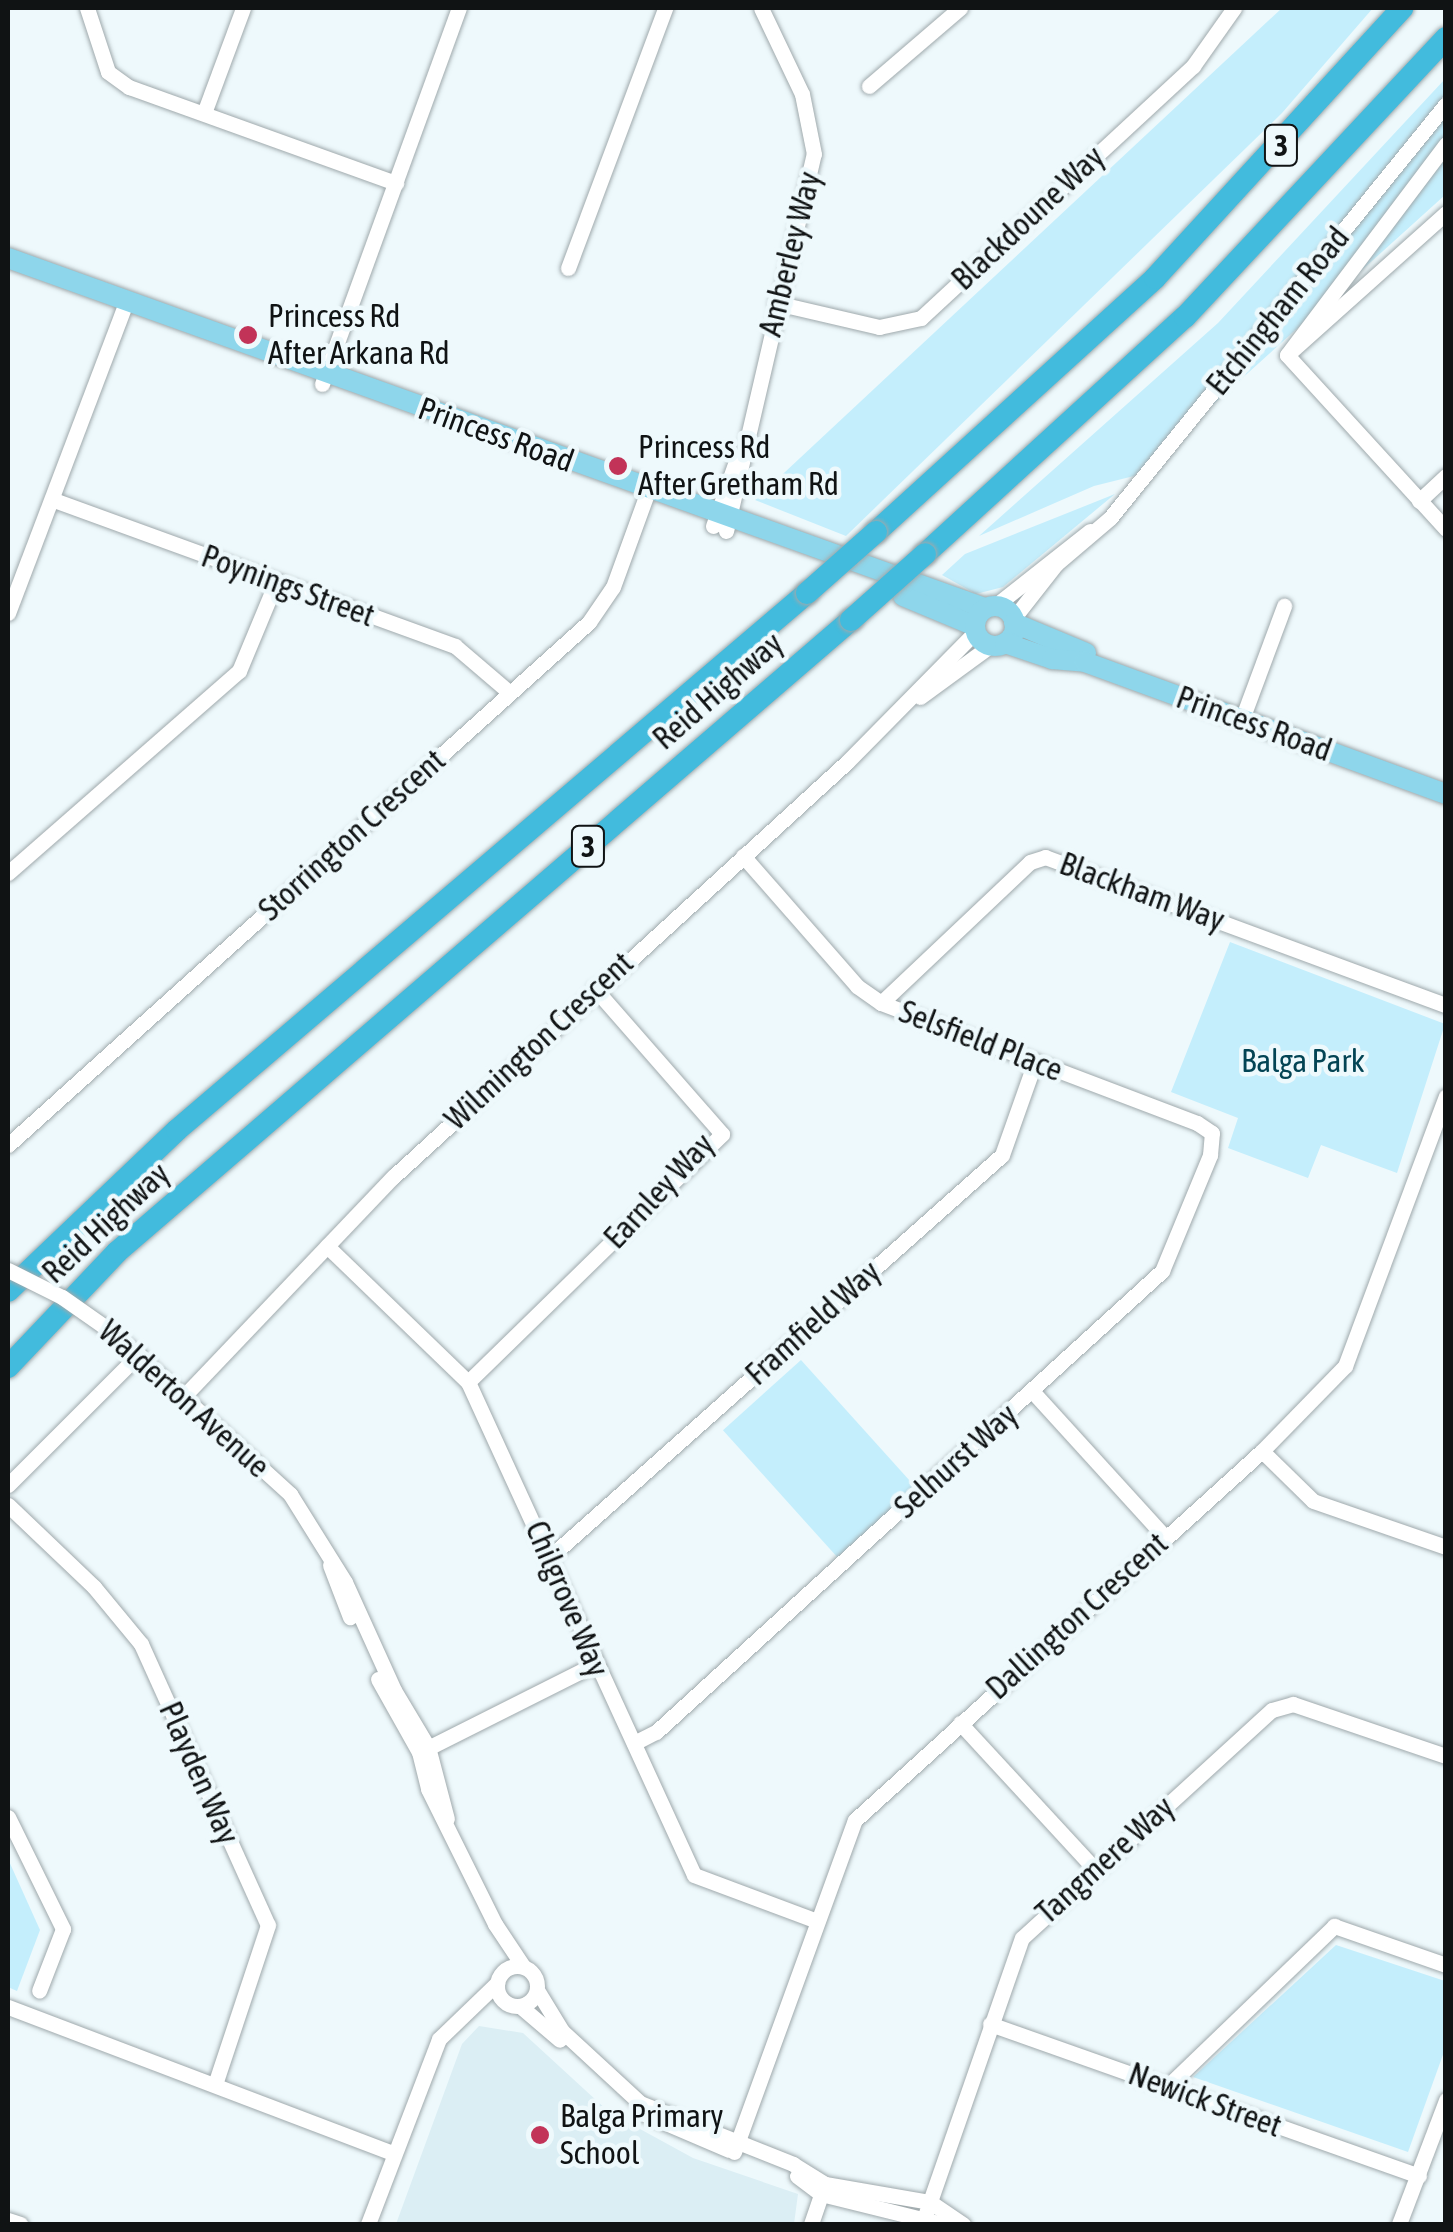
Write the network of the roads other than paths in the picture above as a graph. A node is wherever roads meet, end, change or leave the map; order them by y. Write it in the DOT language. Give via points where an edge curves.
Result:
graph roads {
  1 [pos="87,8"];
  2 [pos="243,8"];
  3 [pos="459,8"];
  4 [pos="665,8"];
  5 [pos="761,8"];
  6 [pos="960,8"];
  7 [pos="1234,8"];
  8 [pos="1402,8"];
  9 [pos="1446,38"];
  10 [pos="869,86"];
  11 [pos="1446,104"];
  12 [pos="204,113"];
  13 [pos="1446,144"];
  14 [pos="396,184"];
  15 [pos="1446,214"];
  16 [pos="8,258"];
  17 [pos="568,268"];
  18 [pos="8,269"];
  19 [pos="776,303"];
  20 [pos="125,308"];
  21 [pos="1287,354"];
  22 [pos="324,379"];
  23 [pos="1446,476"];
  24 [pos="646,496"];
  25 [pos="54,500"];
  26 [pos="1418,501"];
  27 [pos="1110,518"];
  28 [pos="722,523"];
  29 [pos="1446,529"];
  30 [pos="276,582"];
  31 [pos="1284,606"];
  32 [pos="8,613"];
  33 [pos="1014,621"];
  34 [pos="988,626"];
  35 [pos="510,693"];
  36 [pos="1244,715"];
  37 [pos="1446,784"];
  38 [pos="1446,794"];
  39 [pos="743,856"];
  40 [pos="8,873"];
  41 [pos="595,989"];
  42 [pos="880,1002"];
  43 [pos="1446,1005"];
  44 [pos="1036,1062"];
  45 [pos="1446,1096"];
  46 [pos="1212,1132"];
  47 [pos="8,1145"];
  48 [pos="326,1246"];
  49 [pos="8,1270"];
  50 [pos="8,1291"];
  51 [pos="139,1354"];
  52 [pos="8,1366"];
  53 [pos="468,1382"];
  54 [pos="1033,1392"];
  55 [pos="186,1394"];
  56 [pos="1262,1452"];
  57 [pos="8,1486"];
  58 [pos="8,1505"];
  59 [pos="1164,1536"];
  60 [pos="1446,1548"];
  61 [pos="551,1556"];
  62 [pos="593,1665"];
  63 [pos="960,1723"];
  64 [pos="634,1742"];
  65 [pos="424,1750"];
  66 [pos="1446,1756"];
  67 [pos="8,1817"];
  68 [pos="1094,1868"];
  69 [pos="817,1921"];
  70 [pos="494,1924"];
  71 [pos="1446,1965"];
  72 [pos="522,1966"];
  73 [pos="500,1977"];
  74 [pos="537,1990"];
  75 [pos="39,1991"];
  76 [pos="514,2005"];
  77 [pos="8,2007"];
  78 [pos="474,2008"];
  79 [pos="990,2024"];
  80 [pos="216,2084"];
  81 [pos="1168,2086"];
  82 [pos="1446,2100"];
  83 [pos="735,2148"];
  84 [pos="394,2154"];
  85 [pos="1419,2176"];
  86 [pos="823,2189"];
  87 [pos="928,2209"];
  88 [pos="8,2220"];
  89 [pos="20,2224"];
  90 [pos="368,2224"];
  91 [pos="810,2224"];
  92 [pos="942,2224"];
  93 [pos="964,2224"];
  94 [pos="1399,2224"];
  1 -- 12 [label="street" via="108,72 128,87"];
  2 -- 12 [label="street"];
  3 -- 14 [label="street"];
  4 -- 17 [label="street"];
  5 -- 19 [label="street, Amberley Way" via="802,94 814,154"];
  6 -- 10 [label="street"];
  7 -- 19 [label="street, Blackdoune Way" via="1194,66 921,318 879,327"];
  8 -- 50 [label="highway, Reid Highway / 3, bridge" via="1155,278 807,593 192,1117"];
  9 -- 52 [label="highway, Reid Highway / 3, bridge" via="1185,317 851,620 117,1252"];
  11 -- 27 [label="street, Etchingham Road"];
  12 -- 14 [label="street"];
  13 -- 21 [label="street, Etchingham Road"];
  14 -- 22 [label="street"];
  15 -- 21 [label="street, Etchingham Road"];
  16 -- 20 [label="main road, Princess Road"];
  18 -- 20 [label="main road, Princess Road"];
  19 -- 28 [label="street, Amberley Way"];
  20 -- 22 [label="main road, Princess Road"];
  20 -- 25 [label="street"];
  21 -- 26 [label="street"];
  22 -- 24 [label="main road, Princess Road"];
  23 -- 26 [label="street"];
  24 -- 28 [label="main road, Princess Road"];
  24 -- 35 [label="street, Storrington Crescent" via="597,614"];
  25 -- 30 [label="street, Poynings Street"];
  25 -- 32 [label="street"];
  26 -- 29 [label="street"];
  27 -- 33 [label="street, Etchingham Road" via="1056,564"];
  27 -- 34 [label="street, Etchingham Road" via="1055,552"];
  28 -- 34 [label="main road, Princess Road"];
  30 -- 35 [label="street, Poynings Street" via="454,646"];
  30 -- 40 [label="street" via="239,671"];
  31 -- 36 [label="street"];
  33 -- 34 [label="main road, Princess Road"];
  33 -- 36 [label="main road, Princess Road"];
  34 -- 36 [label="main road, Princess Road" via="1052,660 1085,662"];
  34 -- 39 [label="street, Wilmington Crescent"];
  35 -- 47 [label="street, Storrington Crescent"];
  36 -- 37 [label="main road, Princess Road"];
  36 -- 38 [label="main road, Princess Road"];
  39 -- 41 [label="street, Wilmington Crescent"];
  39 -- 42 [label="street, Selsfield Place" via="857,986"];
  41 -- 48 [label="street, Wilmington Crescent"];
  41 -- 53 [label="street, Earnley Way" via="722,1134"];
  42 -- 43 [label="street, Blackham Way" via="1030,862 1045,857"];
  42 -- 44 [label="street, Selsfield Place"];
  44 -- 46 [label="street, Selsfield Place"];
  44 -- 61 [label="street, Framfield Way" via="1002,1155"];
  45 -- 56 [label="street, Dallington Crescent" via="1345,1366"];
  46 -- 54 [label="street, Selhurst Way" via="1210,1155 1162,1272"];
  48 -- 53 [label="street, Chilgrove Way"];
  48 -- 55 [label="street, Wilmington Crescent"];
  49 -- 51 [label="street, Walderton Avenue, bridge" via="62,1297"];
  51 -- 55 [label="street, Walderton Avenue"];
  51 -- 57 [label="street"];
  53 -- 61 [label="street, Chilgrove Way"];
  54 -- 59 [label="street"];
  54 -- 64 [label="street, Selhurst Way" via="656,1732"];
  55 -- 65 [label="street, Walderton Avenue" via="290,1494"];
  56 -- 59 [label="street, Dallington Crescent"];
  56 -- 60 [label="street" via="1313,1501"];
  58 -- 80 [label="street, Playden Way" via="94,1587 141,1644 268,1925"];
  59 -- 63 [label="street, Dallington Crescent"];
  61 -- 62 [label="street, Chilgrove Way"];
  62 -- 64 [label="street, Chilgrove Way"];
  62 -- 65 [label="street"];
  63 -- 68 [label="street"];
  63 -- 69 [label="street, Dallington Crescent" via="855,1820"];
  64 -- 69 [label="street, Chilgrove Way" via="694,1875"];
  65 -- 70 [label="street, Walderton Avenue"];
  66 -- 68 [label="street, Tangmere Way" via="1282,1704"];
  67 -- 75 [label="street" via="63,1928"];
  68 -- 79 [label="street, Tangmere Way" via="1022,1938"];
  69 -- 83 [label="street, Dallington Crescent"];
  70 -- 72 [label="street, Walderton Avenue"];
  70 -- 73 [label="street, Walderton Avenue"];
  71 -- 81 [label="street" via="1334,1926"];
  72 -- 73 [label="street"];
  72 -- 74 [label="street, Walderton Avenue" via="535,1975"];
  73 -- 76 [label="street, Walderton Avenue"];
  73 -- 78 [label="street"];
  74 -- 76 [label="street"];
  74 -- 83 [label="street" via="562,2032 598,2070 640,2102"];
  76 -- 78 [label="street"];
  76 -- 83 [label="street" via="617,2096 666,2126"];
  77 -- 80 [label="street"];
  78 -- 84 [label="street" via="439,2039"];
  79 -- 81 [label="street, Newick Street"];
  79 -- 87 [label="street, Tangmere Way"];
  80 -- 84 [label="street"];
  81 -- 85 [label="street, Newick Street"];
  82 -- 85 [label="street"];
  83 -- 86 [label="street"];
  84 -- 90 [label="street"];
  85 -- 94 [label="street"];
  86 -- 87 [label="street"];
  86 -- 91 [label="street"];
  87 -- 92 [label="street"];
  87 -- 93 [label="street"];
  88 -- 89 [label="street"];
}
